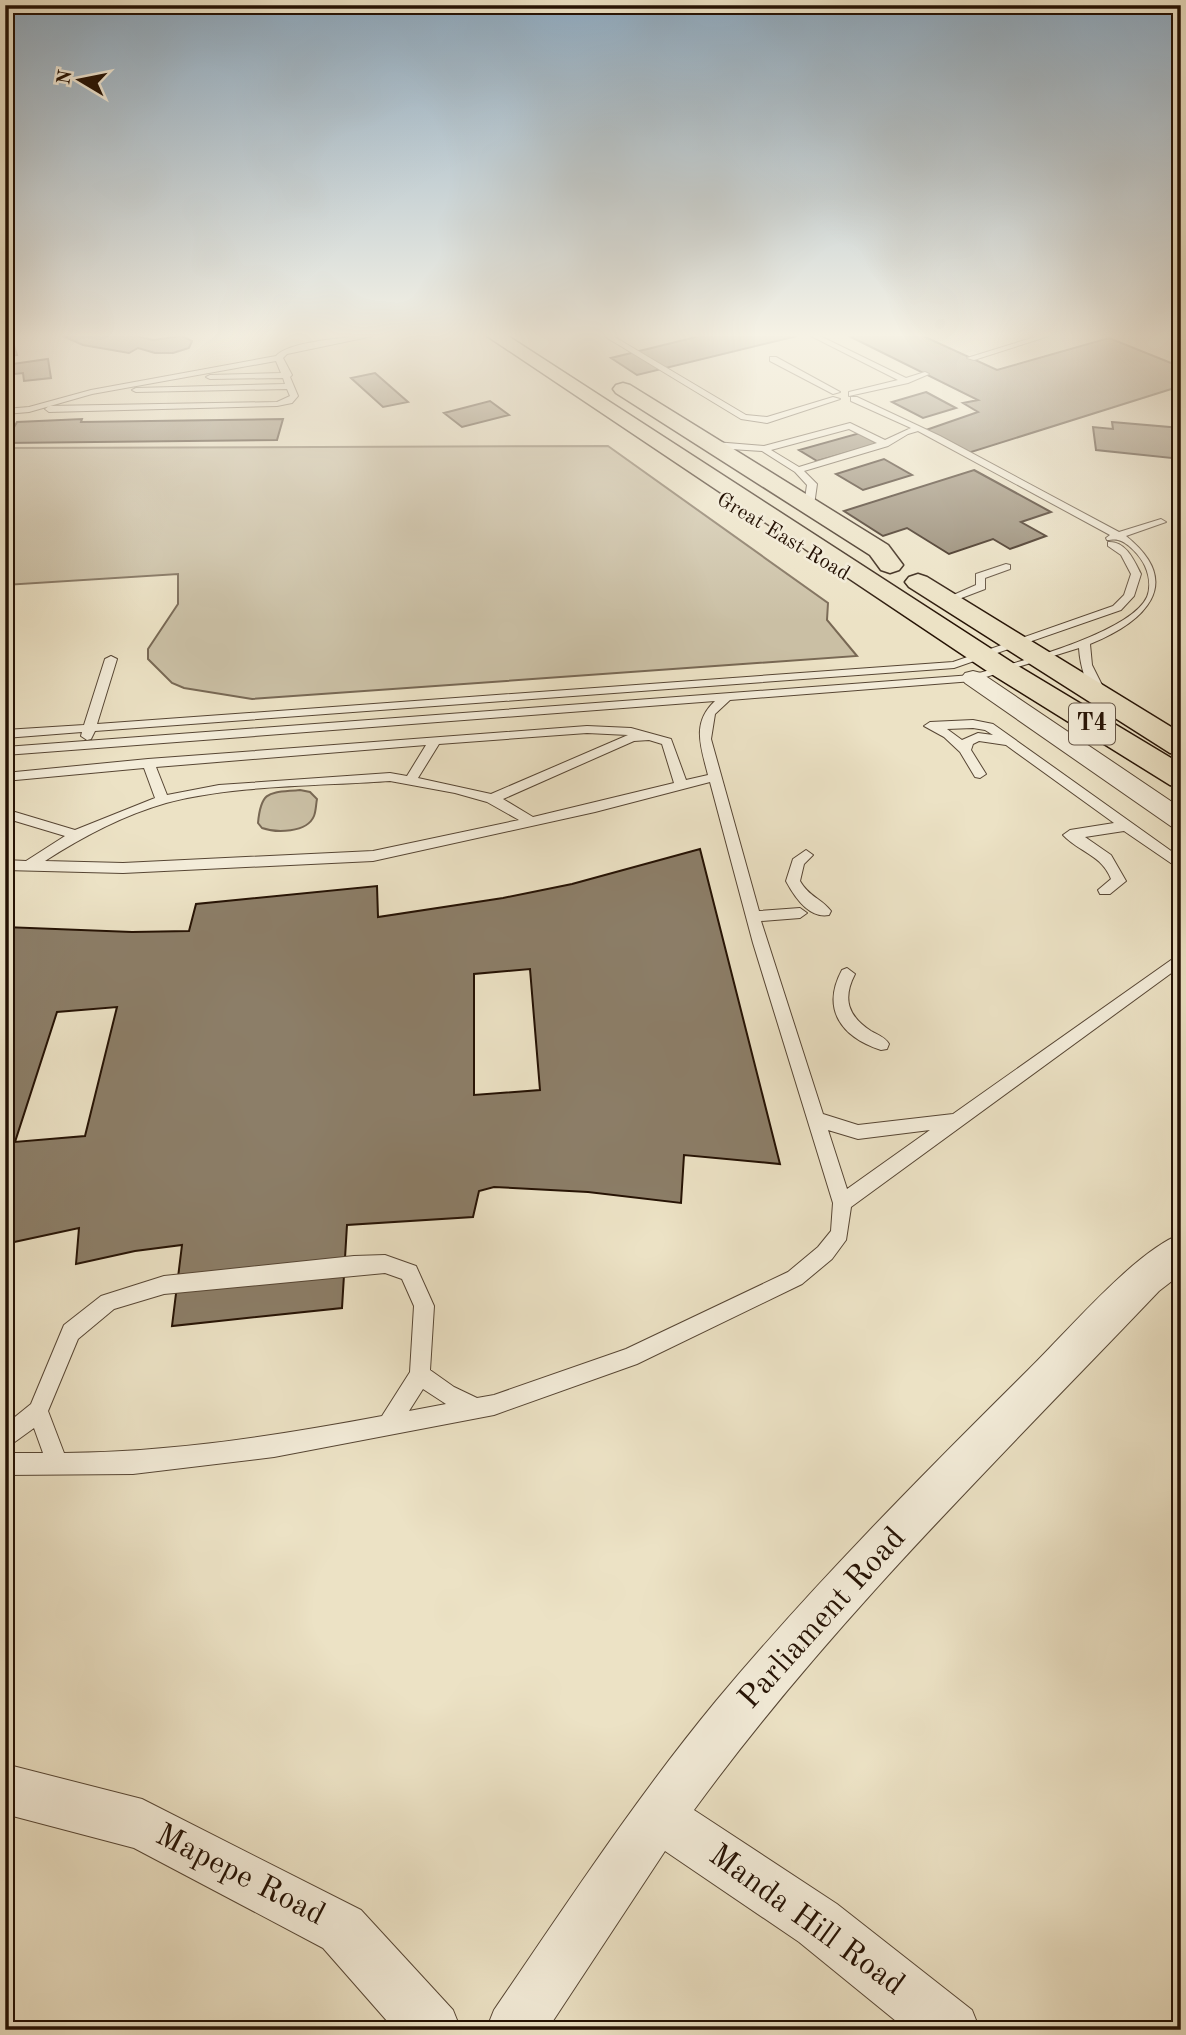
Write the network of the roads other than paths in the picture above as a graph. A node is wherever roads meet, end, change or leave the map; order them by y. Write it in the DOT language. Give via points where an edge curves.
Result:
graph roads {
  1 [pos="619,431"];
  2 [pos="641,431"];
  3 [pos="671,431"];
  4 [pos="692,431"];
  5 [pos="831,431"];
  6 [pos="860,431"];
  7 [pos="909,431"];
  8 [pos="921,431"];
  9 [pos="905,432"];
  10 [pos="885,444"];
  11 [pos="715,445"];
  12 [pos="764,449"];
  13 [pos="798,470"];
  14 [pos="809,505"];
  15 [pos="1161,522"];
  16 [pos="1111,538"];
  17 [pos="890,565"];
  18 [pos="1006,567"];
  19 [pos="947,600"];
  20 [pos="919,613"];
  21 [pos="1084,641"];
  22 [pos="1030,651"];
  23 [pos="111,659"];
  24 [pos="978,667"];
  25 [pos="1101,695"];
  26 [pos="727,696"];
  27 [pos="90,728"];
  28 [pos="5,734"];
  29 [pos="650,736"];
  30 [pos="435,741"];
  31 [pos="1009,741"];
  32 [pos="85,745"];
  33 [pos="1181,746"];
  34 [pos="965,750"];
  35 [pos="5,751"];
  36 [pos="148,763"];
  37 [pos="980,774"];
  38 [pos="5,777"];
  39 [pos="715,777"];
  40 [pos="1181,778"];
  41 [pos="410,781"];
  42 [pos="681,785"];
  43 [pos="492,799"];
  44 [pos="162,800"];
  45 [pos="5,813"];
  46 [pos="1181,821"];
  47 [pos="532,822"];
  48 [pos="1126,826"];
  49 [pos="76,835"];
  50 [pos="806,855"];
  51 [pos="5,865"];
  52 [pos="1181,865"];
  53 [pos="28,866"];
  54 [pos="797,890"];
  55 [pos="1105,890"];
  56 [pos="824,911"];
  57 [pos="800,913"];
  58 [pos="783,914"];
  59 [pos="753,917"];
  60 [pos="1181,958"];
  61 [pos="847,974"];
  62 [pos="881,1044"];
  63 [pos="957,1119"];
  64 [pos="817,1120"];
  65 [pos="842,1203"];
  66 [pos="1181,1251"];
  67 [pos="420,1375"];
  68 [pos="476,1408"];
  69 [pos="38,1411"];
  70 [pos="388,1425"];
  71 [pos="5,1439"];
  72 [pos="5,1464"];
  73 [pos="57,1464"];
  74 [pos="5,1789"];
  75 [pos="658,1816"];
  76 [pos="433,2030"];
  77 [pos="514,2030"];
  78 [pos="952,2030"];
  1 -- 20 [label="main road, Great East Road / T4" via="715,496 885,598"];
  2 -- 20 [label="main road, Great East Road / T4"];
  3 -- 17 [label="main road, Great East Road / T4"];
  4 -- 11 [label="main road, Great East Road / T4"];
  5 -- 12 [label="lane"];
  6 -- 10 [label="lane"];
  7 -- 9 [label="lane"];
  8 -- 16 [label="lane"];
  9 -- 10 [label="lane"];
  9 -- 16 [label="lane"];
  10 -- 13 [label="lane"];
  11 -- 12 [label="lane"];
  11 -- 14 [label="main road, Great East Road / T4"];
  12 -- 13 [label="lane"];
  13 -- 14 [label="lane" via="812,484"];
  14 -- 17 [label="main road, Great East Road / T4" via="879,550"];
  15 -- 16 [label="lane"];
  16 -- 21 [label="lane" via="1140,552 1155,585 1150,601 1134,619"];
  16 -- 22 [label="lane" via="1136,574 1129,596 1117,608"];
  17 -- 19 [label="main road, Great East Road / T4"];
  18 -- 19 [label="lane" via="980,576 981,587"];
  19 -- 22 [label="main road, Great East Road / T4"];
  20 -- 24 [label="main road, Great East Road / T4"];
  21 -- 22 [label="lane"];
  21 -- 25 [label="lane" via="1086,665"];
  22 -- 24 [label="lane"];
  22 -- 24 [label="lane"];
  22 -- 25 [label="main road, Great East Road / T4"];
  23 -- 27 [label="lane"];
  24 -- 26 [label="lane"];
  24 -- 27 [label="lane"];
  24 -- 40 [label="main road, Great East Road / T4"];
  24 -- 46 [label="street"];
  25 -- 33 [label="main road, Great East Road / T4"];
  26 -- 32 [label="lane"];
  26 -- 39 [label="lane" via="709,713 705,739"];
  27 -- 28 [label="lane"];
  27 -- 32 [label="lane"];
  29 -- 30 [label="lane" via="630,730"];
  29 -- 42 [label="lane" via="667,741"];
  29 -- 43 [label="lane" via="632,738"];
  30 -- 36 [label="lane"];
  30 -- 41 [label="lane"];
  31 -- 34 [label="lane" via="978,737 967,742"];
  31 -- 34 [label="lane" via="989,727 930,726 948,734"];
  31 -- 48 [label="lane"];
  32 -- 35 [label="lane"];
  34 -- 37 [label="lane"];
  36 -- 38 [label="lane"];
  36 -- 44 [label="lane"];
  39 -- 42 [label="lane"];
  39 -- 59 [label="lane"];
  41 -- 43 [label="lane"];
  41 -- 44 [label="lane" via="390,777 232,788"];
  42 -- 47 [label="lane"];
  43 -- 47 [label="lane"];
  44 -- 49 [label="lane"];
  45 -- 49 [label="lane"];
  47 -- 53 [label="lane" via="373,856 123,868"];
  48 -- 52 [label="lane"];
  48 -- 55 [label="lane" via="1070,835 1115,868 1119,881"];
  49 -- 53 [label="lane"];
  50 -- 54 [label="lane" via="793,871"];
  51 -- 53 [label="lane"];
  54 -- 56 [label="lane"];
  54 -- 58 [label="lane"];
  57 -- 58 [label="lane"];
  58 -- 59 [label="lane"];
  59 -- 64 [label="lane"];
  60 -- 63 [label="lane"];
  61 -- 62 [label="lane" via="838,996 841,1009 855,1030"];
  63 -- 64 [label="lane" via="858,1132"];
  63 -- 65 [label="lane"];
  64 -- 65 [label="lane"];
  65 -- 68 [label="lane" via="840,1234 795,1279 630,1357"];
  66 -- 75 [label="street, Parliament Road" via="1146,1279 912,1518 766,1678"];
  67 -- 68 [label="lane"];
  67 -- 69 [label="lane" via="424,1306 409,1272 385,1264 354,1265 164,1285 108,1302 71,1332"];
  67 -- 70 [label="lane"];
  68 -- 70 [label="lane"];
  69 -- 71 [label="lane"];
  69 -- 73 [label="lane"];
  70 -- 73 [label="lane" via="261,1448 134,1463"];
  72 -- 73 [label="lane"];
  74 -- 76 [label="street, Mapepe Road" via="142,1825 342,1929"];
  75 -- 77 [label="street, Parliament Road"];
  75 -- 78 [label="street, Manda Hill Road" via="818,1923"];
}
